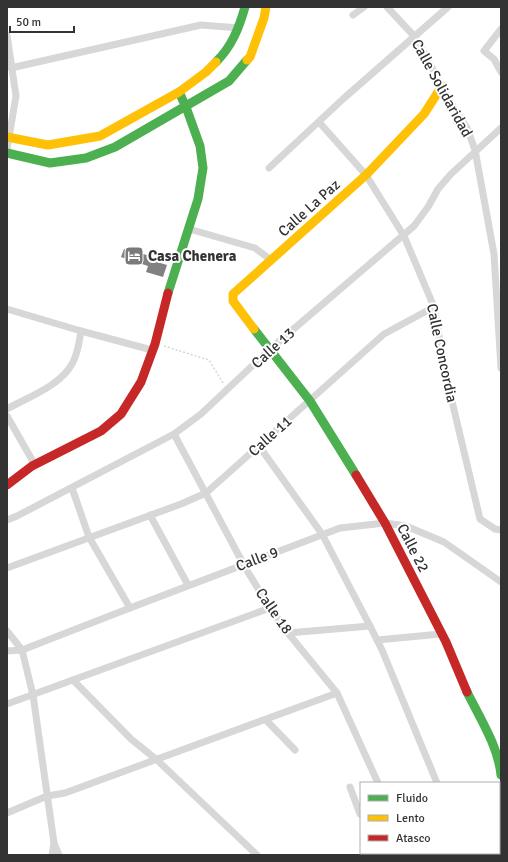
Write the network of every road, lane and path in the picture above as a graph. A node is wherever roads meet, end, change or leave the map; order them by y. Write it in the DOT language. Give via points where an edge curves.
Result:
graph roads {
  1 [pos="245,7"];
  2 [pos="266,7"];
  3 [pos="364,7"];
  4 [pos="387,7"];
  5 [pos="448,7"];
  6 [pos="353,14"];
  7 [pos="239,28"];
  8 [pos="501,29"];
  9 [pos="7,35"];
  10 [pos="415,38"];
  11 [pos="11,68"];
  12 [pos="501,72"];
  13 [pos="442,86"];
  14 [pos="179,92"];
  15 [pos="186,107"];
  16 [pos="319,122"];
  17 [pos="501,128"];
  18 [pos="8,138"];
  19 [pos="7,149"];
  20 [pos="476,150"];
  21 [pos="7,153"];
  22 [pos="269,168"];
  23 [pos="366,175"];
  24 [pos="189,229"];
  25 [pos="404,236"];
  26 [pos="271,260"];
  27 [pos="434,307"];
  28 [pos="7,309"];
  29 [pos="81,331"];
  30 [pos="153,347"];
  31 [pos="269,350"];
  32 [pos="501,368"];
  33 [pos="227,389"];
  34 [pos="310,401"];
  35 [pos="7,409"];
  36 [pos="7,416"];
  37 [pos="174,434"];
  38 [pos="259,446"];
  39 [pos="35,465"];
  40 [pos="7,485"];
  41 [pos="72,488"];
  42 [pos="206,493"];
  43 [pos="150,515"];
  44 [pos="7,520"];
  45 [pos="384,523"];
  46 [pos="501,530"];
  47 [pos="322,534"];
  48 [pos="89,537"];
  49 [pos="244,565"];
  50 [pos="7,568"];
  51 [pos="501,582"];
  52 [pos="188,585"];
  53 [pos="130,608"];
  54 [pos="270,608"];
  55 [pos="370,626"];
  56 [pos="7,631"];
  57 [pos="288,633"];
  58 [pos="441,634"];
  59 [pos="377,640"];
  60 [pos="22,650"];
  61 [pos="7,652"];
  62 [pos="73,680"];
  63 [pos="337,693"];
  64 [pos="33,695"];
  65 [pos="7,704"];
  66 [pos="266,720"];
  67 [pos="295,750"];
  68 [pos="157,760"];
  69 [pos="501,775"];
  70 [pos="378,782"];
  71 [pos="437,782"];
  72 [pos="350,787"];
  73 [pos="47,796"];
  74 [pos="7,814"];
  75 [pos="360,814"];
  76 [pos="54,843"];
  77 [pos="52,855"];
  78 [pos="59,855"];
  79 [pos="257,855"];
  1 -- 7 [label="street"];
  2 -- 15 [label="street" via="250,57 229,81"];
  3 -- 6 [label="street"];
  4 -- 10 [label="street, Calle Solidaridad"];
  5 -- 10 [label="street"];
  7 -- 11 [label="street" via="201,25"];
  7 -- 14 [label="street" via="226,52 206,72"];
  8 -- 12 [label="street" via="484,51 494,59"];
  9 -- 11 [label="street"];
  10 -- 13 [label="street, Calle Solidaridad"];
  10 -- 16 [label="street" via="381,65"];
  11 -- 18 [label="street" via="16,96"];
  13 -- 20 [label="street, Calle Solidaridad" via="467,128"];
  13 -- 23 [label="street, Calle La Paz" via="424,114"];
  14 -- 15 [label="street"];
  14 -- 18 [label="street" via="100,136 48,145"];
  15 -- 21 [label="street" via="116,147 86,158 50,163"];
  15 -- 24 [label="street" via="200,146 203,168 198,199"];
  16 -- 22 [label="street"];
  16 -- 23 [label="street, Calle Concordia"];
  17 -- 20 [label="street, Calle 13"];
  18 -- 19 [label="street"];
  20 -- 25 [label="street, Calle 13" via="450,174 414,226"];
  20 -- 32 [label="street, Calle Solidaridad" via="494,254"];
  23 -- 25 [label="street, Calle Concordia"];
  23 -- 26 [label="street, Calle La Paz"];
  24 -- 26 [label="street" via="255,248"];
  24 -- 30 [label="street"];
  25 -- 27 [label="street, Calle Concordia"];
  25 -- 31 [label="street, Calle 13"];
  26 -- 31 [label="street, Calle La Paz" via="233,294 233,301"];
  27 -- 34 [label="street, Calle 11" via="384,334"];
  27 -- 46 [label="street, Calle Concordia" via="446,376 480,519"];
  28 -- 29 [label="street"];
  29 -- 30 [label="street"];
  29 -- 35 [label="street" via="77,353 65,374 57,382"];
  30 -- 33 [label="path" via="209,360"];
  30 -- 39 [label="street" via="141,382 121,414 101,431"];
  31 -- 33 [label="street, Calle 13"];
  31 -- 34 [label="street, Calle 22"];
  33 -- 37 [label="street, Calle 13" via="202,414"];
  34 -- 38 [label="street, Calle 11"];
  34 -- 45 [label="street, Calle 22"];
  36 -- 39 [label="street"];
  37 -- 41 [label="street, Calle 13"];
  37 -- 42 [label="street, Calle 18"];
  38 -- 42 [label="street, Calle 11"];
  38 -- 47 [label="street"];
  39 -- 40 [label="street"];
  41 -- 44 [label="street, Calle 13"];
  41 -- 48 [label="street"];
  42 -- 43 [label="street, Calle 11"];
  42 -- 49 [label="street, Calle 18"];
  43 -- 48 [label="street, Calle 11"];
  43 -- 52 [label="street"];
  45 -- 47 [label="street, Calle 9" via="340,528"];
  45 -- 51 [label="street, Calle 9" via="406,526 444,542"];
  45 -- 58 [label="street, Calle 22"];
  47 -- 49 [label="street, Calle 9"];
  47 -- 55 [label="street"];
  48 -- 50 [label="street, Calle 11"];
  48 -- 53 [label="street"];
  49 -- 52 [label="street, Calle 9"];
  49 -- 54 [label="street, Calle 18"];
  52 -- 53 [label="street, Calle 9"];
  53 -- 60 [label="street, Calle 9"];
  54 -- 57 [label="street, Calle 18"];
  54 -- 62 [label="street"];
  55 -- 57 [label="street"];
  55 -- 59 [label="street"];
  56 -- 60 [label="street"];
  57 -- 63 [label="street, Calle 18"];
  58 -- 59 [label="street"];
  58 -- 69 [label="street, Calle 22" via="492,743 500,764"];
  59 -- 71 [label="street"];
  60 -- 61 [label="street, Calle 9"];
  60 -- 64 [label="street"];
  62 -- 64 [label="street"];
  62 -- 68 [label="street" via="131,739"];
  63 -- 66 [label="street"];
  63 -- 70 [label="street, Calle 18"];
  64 -- 65 [label="street"];
  64 -- 73 [label="street"];
  66 -- 67 [label="street"];
  66 -- 68 [label="street"];
  68 -- 73 [label="street" via="65,793"];
  68 -- 79 [label="street"];
  72 -- 75 [label="street"];
  73 -- 74 [label="street"];
  73 -- 76 [label="street"];
  76 -- 77 [label="street"];
  76 -- 78 [label="street"];
}
